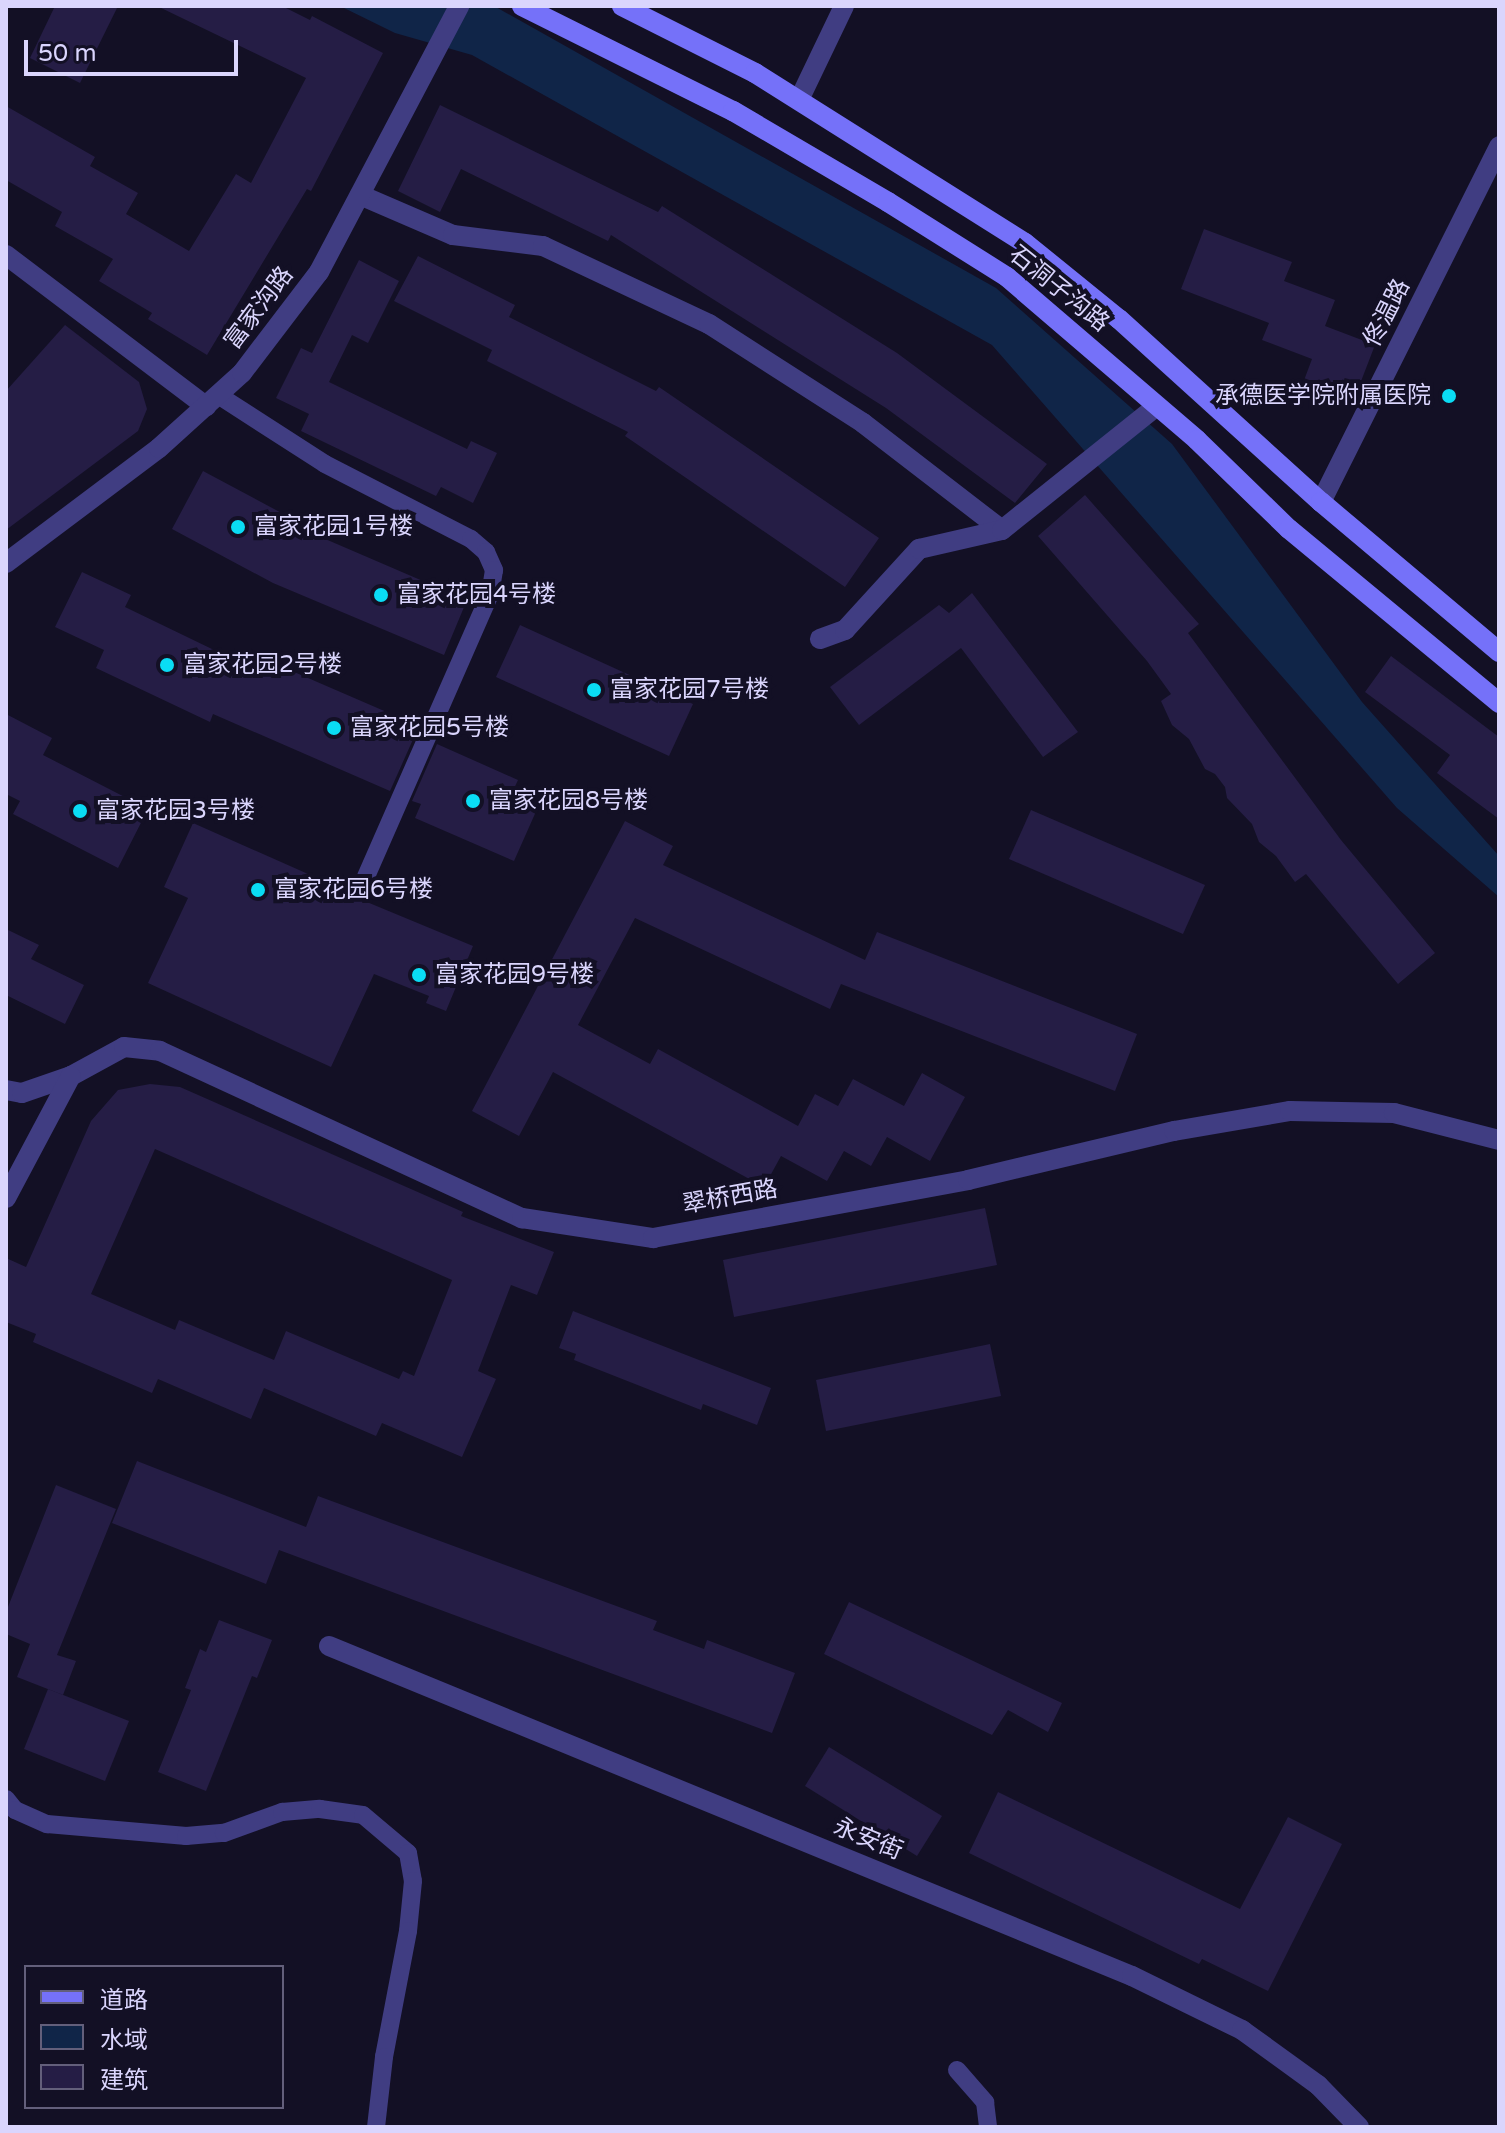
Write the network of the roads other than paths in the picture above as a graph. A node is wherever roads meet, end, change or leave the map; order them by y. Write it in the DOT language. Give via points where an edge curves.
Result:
graph roads {
  1 [pos="459,6"];
  2 [pos="522,6"];
  3 [pos="622,6"];
  4 [pos="844,6"];
  5 [pos="799,100"];
  6 [pos="1499,146"];
  7 [pos="360,195"];
  8 [pos="6,255"];
  9 [pos="212,400"];
  10 [pos="1150,411"];
  11 [pos="1321,502"];
  12 [pos="1002,530"];
  13 [pos="6,563"];
  14 [pos="820,639"];
  15 [pos="1499,652"];
  16 [pos="1499,703"];
  17 [pos="366,876"];
  18 [pos="71,1076"];
  19 [pos="6,1090"];
  20 [pos="1499,1140"];
  21 [pos="6,1198"];
  22 [pos="329,1646"];
  23 [pos="6,1799"];
  24 [pos="957,2070"];
  25 [pos="376,2127"];
  26 [pos="988,2127"];
  27 [pos="1359,2127"];
  1 -- 7 [label="street, 富家沟路"];
  2 -- 10 [label="main road, 石洞子沟路" via="733,111 1007,277"];
  3 -- 5 [label="main road, 石洞子沟路"];
  4 -- 5 [label="street"];
  5 -- 11 [label="main road, 石洞子沟路" via="1025,243 1119,319"];
  6 -- 11 [label="street, 佟温路"];
  7 -- 9 [label="street, 富家沟路" via="319,272 242,373"];
  7 -- 12 [label="street" via="453,235 543,246 709,324 863,423"];
  8 -- 9 [label="street"];
  9 -- 13 [label="street, 富家沟路" via="159,448"];
  9 -- 17 [label="lane" via="471,539 486,552 494,570 490,594"];
  10 -- 12 [label="street"];
  10 -- 16 [label="main road, 石洞子沟路"];
  11 -- 15 [label="main road, 石洞子沟路"];
  12 -- 14 [label="street" via="919,549 845,630"];
  18 -- 19 [label="street, 翠桥西路" via="22,1093"];
  18 -- 20 [label="street, 翠桥西路" via="124,1047 160,1051 522,1218 653,1238 968,1180 1174,1131 1290,1111 1394,1113"];
  18 -- 21 [label="street"];
  22 -- 27 [label="street, 永安街" via="1132,1976 1242,2030 1318,2085"];
  23 -- 25 [label="lane" via="15,1810 47,1824 186,1836 224,1833 282,1812 320,1809 363,1815 408,1853 413,1881 408,1931"];
  24 -- 26 [label="lane" via="985,2102"];
}
